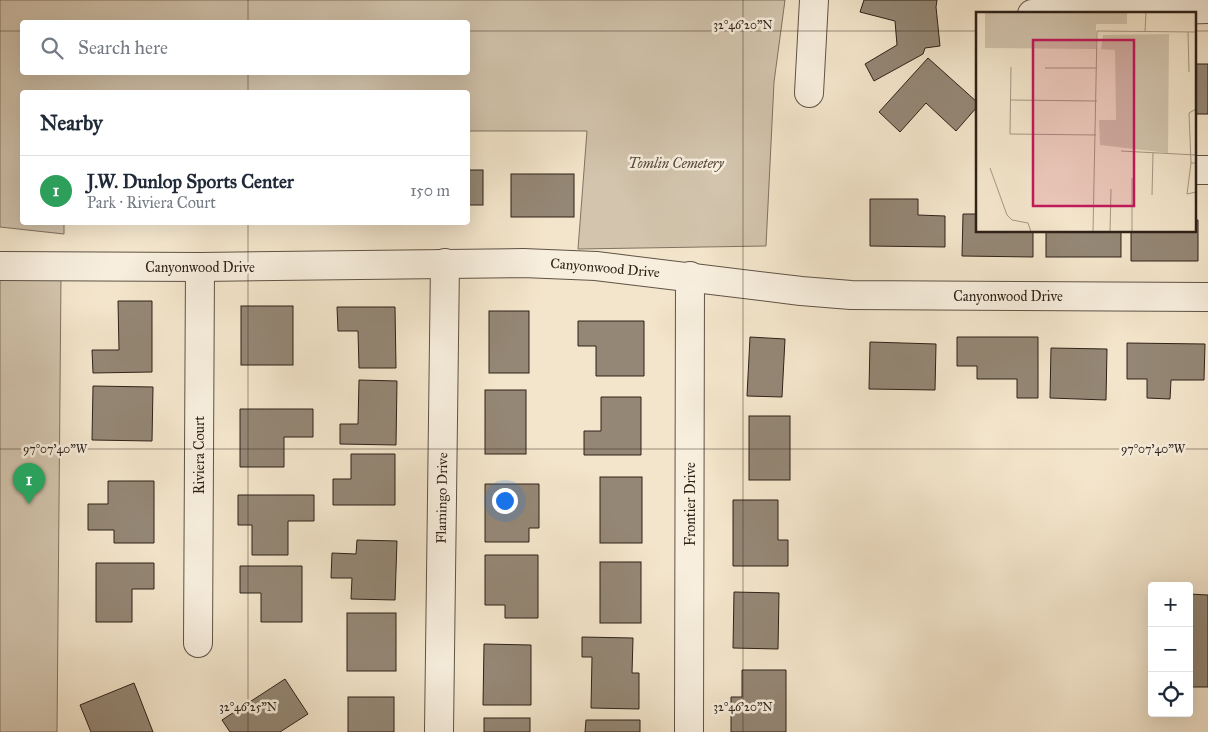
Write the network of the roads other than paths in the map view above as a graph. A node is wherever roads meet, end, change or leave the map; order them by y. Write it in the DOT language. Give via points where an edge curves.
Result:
graph roads {
  1 [pos="814,0"];
  2 [pos="1208,9"];
  3 [pos="1102,12"];
  4 [pos="809,93"];
  5 [pos="445,263"];
  6 [pos="0,266"];
  7 [pos="200,267"];
  8 [pos="690,276"];
  9 [pos="1208,297"];
  10 [pos="198,643"];
  11 [pos="440,732"];
  12 [pos="689,732"];
  1 -- 4 [label="street"];
  2 -- 3 [label="street"];
  5 -- 7 [label="street, Canyonwood Drive"];
  5 -- 8 [label="street, Canyonwood Drive" via="522,262"];
  5 -- 11 [label="street, Flamingo Drive"];
  6 -- 7 [label="street, Canyonwood Drive"];
  7 -- 10 [label="street, Riviera Court"];
  8 -- 9 [label="street, Canyonwood Drive" via="851,295"];
  8 -- 12 [label="street, Frontier Drive"];
}
